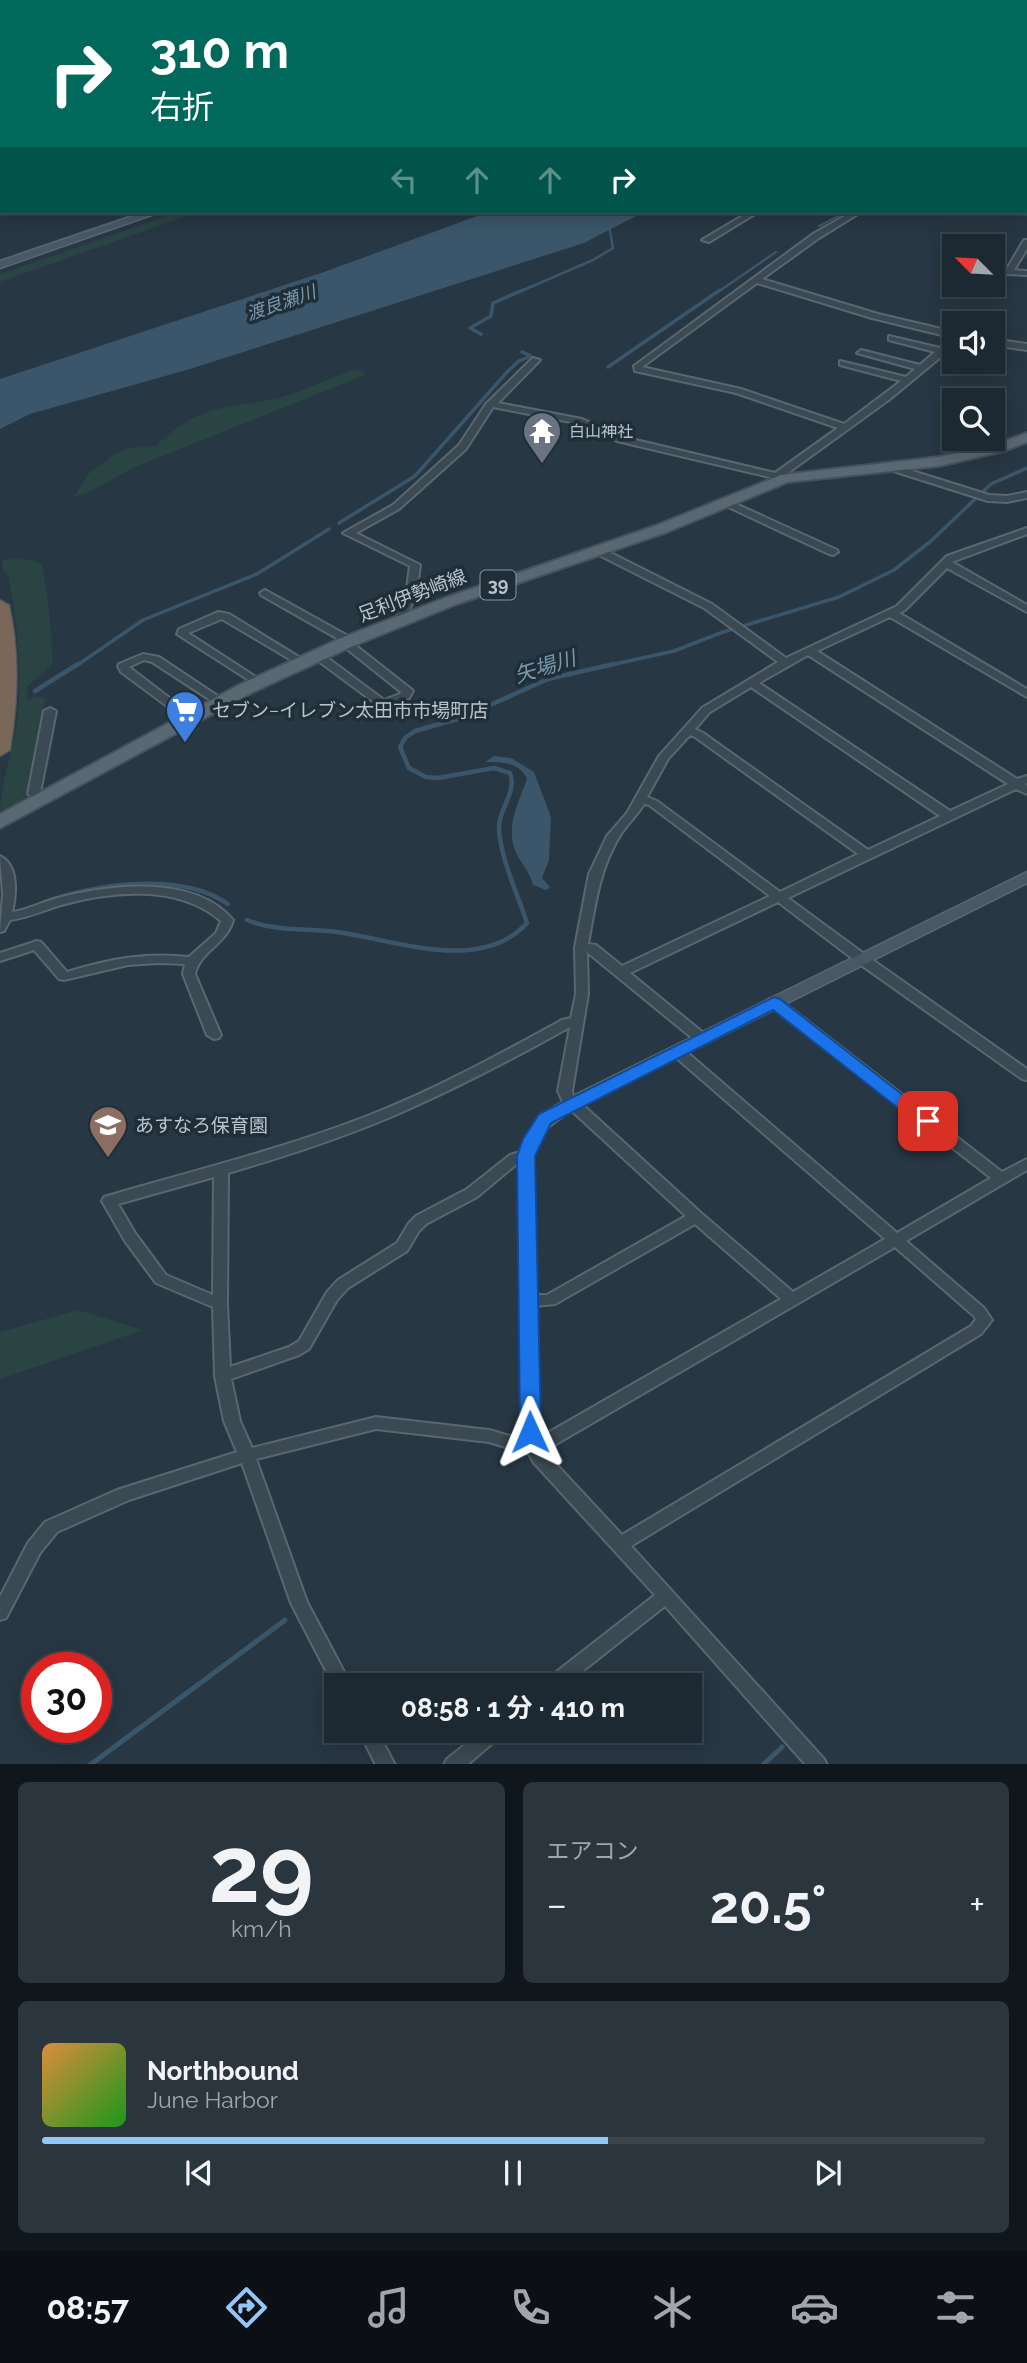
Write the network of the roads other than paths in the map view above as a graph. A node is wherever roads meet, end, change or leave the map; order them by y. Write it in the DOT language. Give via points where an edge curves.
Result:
graph roads {
  1 [pos="149,214"];
  2 [pos="751,214"];
  3 [pos="854,214"];
  4 [pos="706,240"];
  5 [pos="1027,242"];
  6 [pos="1017,255"];
  7 [pos="1027,255"];
  8 [pos="0,265"];
  9 [pos="1027,272"];
  10 [pos="755,280"];
  11 [pos="942,332"];
  12 [pos="892,338"];
  13 [pos="1005,344"];
  14 [pos="1027,347"];
  15 [pos="942,351"];
  16 [pos="861,354"];
  17 [pos="536,360"];
  18 [pos="843,363"];
  19 [pos="923,369"];
  20 [pos="909,380"];
  21 [pos="491,404"];
  22 [pos="844,428"];
  23 [pos="1027,437"];
  24 [pos="890,467"];
  25 [pos="782,477"];
  26 [pos="1027,495"];
  27 [pos="725,502"];
  28 [pos="1027,531"];
  29 [pos="599,551"];
  30 [pos="833,552"];
  31 [pos="946,563"];
  32 [pos="265,593"];
  33 [pos="1024,603"];
  34 [pos="0,605"];
  35 [pos="891,613"];
  36 [pos="405,619"];
  37 [pos="347,642"];
  38 [pos="809,652"];
  39 [pos="310,658"];
  40 [pos="785,662"];
  41 [pos="258,683"];
  42 [pos="752,683"];
  43 [pos="1027,694"];
  44 [pos="222,702"];
  45 [pos="50,711"];
  46 [pos="191,719"];
  47 [pos="688,730"];
  48 [pos="0,750"];
  49 [pos="1024,785"];
  50 [pos="641,799"];
  51 [pos="42,800"];
  52 [pos="949,816"];
  53 [pos="0,822"];
  54 [pos="867,855"];
  55 [pos="0,860"];
  56 [pos="1027,877"];
  57 [pos="780,897"];
  58 [pos="3,922"];
  59 [pos="581,947"];
  60 [pos="0,957"];
  61 [pos="862,959"];
  62 [pos="190,961"];
  63 [pos="623,971"];
  64 [pos="774,1002"];
  65 [pos="578,1021"];
  66 [pos="214,1035"];
  67 [pos="702,1039"];
  68 [pos="677,1051"];
  69 [pos="1027,1076"];
  70 [pos="571,1104"];
  71 [pos="526,1156"];
  72 [pos="1027,1164"];
  73 [pos="221,1170"];
  74 [pos="1002,1179"];
  75 [pos="696,1217"];
  76 [pos="897,1240"];
  77 [pos="792,1300"];
  78 [pos="529,1301"];
  79 [pos="220,1304"];
  80 [pos="223,1376"];
  81 [pos="534,1448"];
  82 [pos="247,1455"];
  83 [pos="621,1544"];
  84 [pos="666,1597"];
  85 [pos="0,1613"];
  86 [pos="336,1673"];
  87 [pos="568,1673"];
  88 [pos="374,1743"];
  89 [pos="480,1743"];
  90 [pos="385,1764"];
  91 [pos="454,1764"];
  92 [pos="817,1764"];
  1 -- 8 [label="street"];
  2 -- 4 [label="street"];
  3 -- 10 [label="street"];
  5 -- 6 [label="street"];
  6 -- 7 [label="street"];
  6 -- 9 [label="street" via="1009,272"];
  10 -- 11 [label="street"];
  10 -- 22 [label="street" via="639,363 638,369 738,391"];
  12 -- 15 [label="street"];
  13 -- 14 [label="street"];
  15 -- 19 [label="street"];
  16 -- 19 [label="street"];
  17 -- 21 [label="street"];
  18 -- 20 [label="street"];
  19 -- 20 [label="street"];
  20 -- 22 [label="street"];
  21 -- 25 [label="street" via="579,421 620,439"];
  21 -- 36 [label="street" via="463,447 442,466 396,506 348,533 415,565 411,595 402,615"];
  22 -- 25 [label="street"];
  23 -- 24 [label="main road, 足利伊勢崎線 / 39" via="976,453"];
  24 -- 25 [label="main road, 足利伊勢崎線 / 39"];
  24 -- 26 [label="street" via="983,497"];
  25 -- 27 [label="main road, 足利伊勢崎線 / 39"];
  27 -- 29 [label="main road, 足利伊勢崎線 / 39"];
  27 -- 30 [label="street"];
  28 -- 31 [label="street"];
  29 -- 36 [label="main road, 足利伊勢崎線 / 39"];
  29 -- 40 [label="street" via="708,606"];
  31 -- 33 [label="street"];
  31 -- 35 [label="street"];
  32 -- 37 [label="street"];
  34 -- 48 [label="highway" via="8,675"];
  35 -- 38 [label="street"];
  35 -- 43 [label="street"];
  36 -- 37 [label="main road, 足利伊勢崎線 / 39"];
  37 -- 39 [label="main road, 足利伊勢崎線 / 39"];
  37 -- 39 [label="street" via="407,691 405,696 383,704"];
  38 -- 40 [label="street"];
  38 -- 49 [label="street"];
  39 -- 41 [label="main road, 足利伊勢崎線 / 39"];
  39 -- 41 [label="street" via="225,616 183,631"];
  40 -- 42 [label="street"];
  41 -- 44 [label="main road, 足利伊勢崎線 / 39"];
  42 -- 47 [label="street" via="706,710"];
  42 -- 52 [label="street"];
  44 -- 46 [label="main road, 足利伊勢崎線 / 39"];
  44 -- 46 [label="street" via="155,659 143,657 123,666"];
  45 -- 51 [label="street" via="34,794"];
  46 -- 51 [label="main road, 足利伊勢崎線 / 39"];
  47 -- 50 [label="street" via="663,758"];
  47 -- 54 [label="street"];
  49 -- 52 [label="street"];
  50 -- 57 [label="street" via="653,803"];
  50 -- 59 [label="street" via="613,836 595,874"];
  51 -- 53 [label="main road, 足利伊勢崎線 / 39"];
  52 -- 54 [label="street"];
  54 -- 57 [label="street"];
  55 -- 58 [label="street" via="8,877"];
  56 -- 61 [label="street"];
  57 -- 61 [label="street"];
  57 -- 63 [label="street"];
  58 -- 62 [label="street" via="92,894 194,896 212,905 226,925"];
  59 -- 63 [label="street" via="592,948"];
  59 -- 65 [label="street"];
  60 -- 62 [label="street" via="37,945 64,976 159,958"];
  61 -- 64 [label="street"];
  61 -- 69 [label="street"];
  62 -- 66 [label="street" via="189,974"];
  63 -- 67 [label="street"];
  64 -- 67 [label="street"];
  64 -- 74 [label="street"];
  65 -- 70 [label="street" via="565,1091"];
  65 -- 73 [label="street" via="407,1105"];
  67 -- 68 [label="street"];
  68 -- 70 [label="street"];
  68 -- 76 [label="street"];
  70 -- 71 [label="street" via="545,1119"];
  70 -- 75 [label="street"];
  71 -- 78 [label="street"];
  71 -- 80 [label="street" via="515,1158 471,1193 421,1220 402,1247 351,1277 332,1296 304,1345"];
  72 -- 74 [label="street"];
  73 -- 79 [label="street"];
  73 -- 79 [label="street" via="109,1201 161,1279"];
  74 -- 76 [label="street"];
  75 -- 77 [label="street"];
  75 -- 78 [label="street" via="550,1300"];
  76 -- 77 [label="street"];
  76 -- 83 [label="street" via="979,1312 982,1324"];
  77 -- 81 [label="street"];
  78 -- 81 [label="street"];
  79 -- 80 [label="street"];
  80 -- 82 [label="street" via="232,1421"];
  81 -- 82 [label="street" via="489,1436 376,1423"];
  81 -- 83 [label="street"];
  82 -- 85 [label="street" via="123,1495 51,1527 34,1548"];
  82 -- 86 [label="street" via="299,1603"];
  83 -- 84 [label="street"];
  84 -- 87 [label="street"];
  84 -- 92 [label="street"];
  88 -- 90 [label="street"];
  89 -- 91 [label="street"];
}
